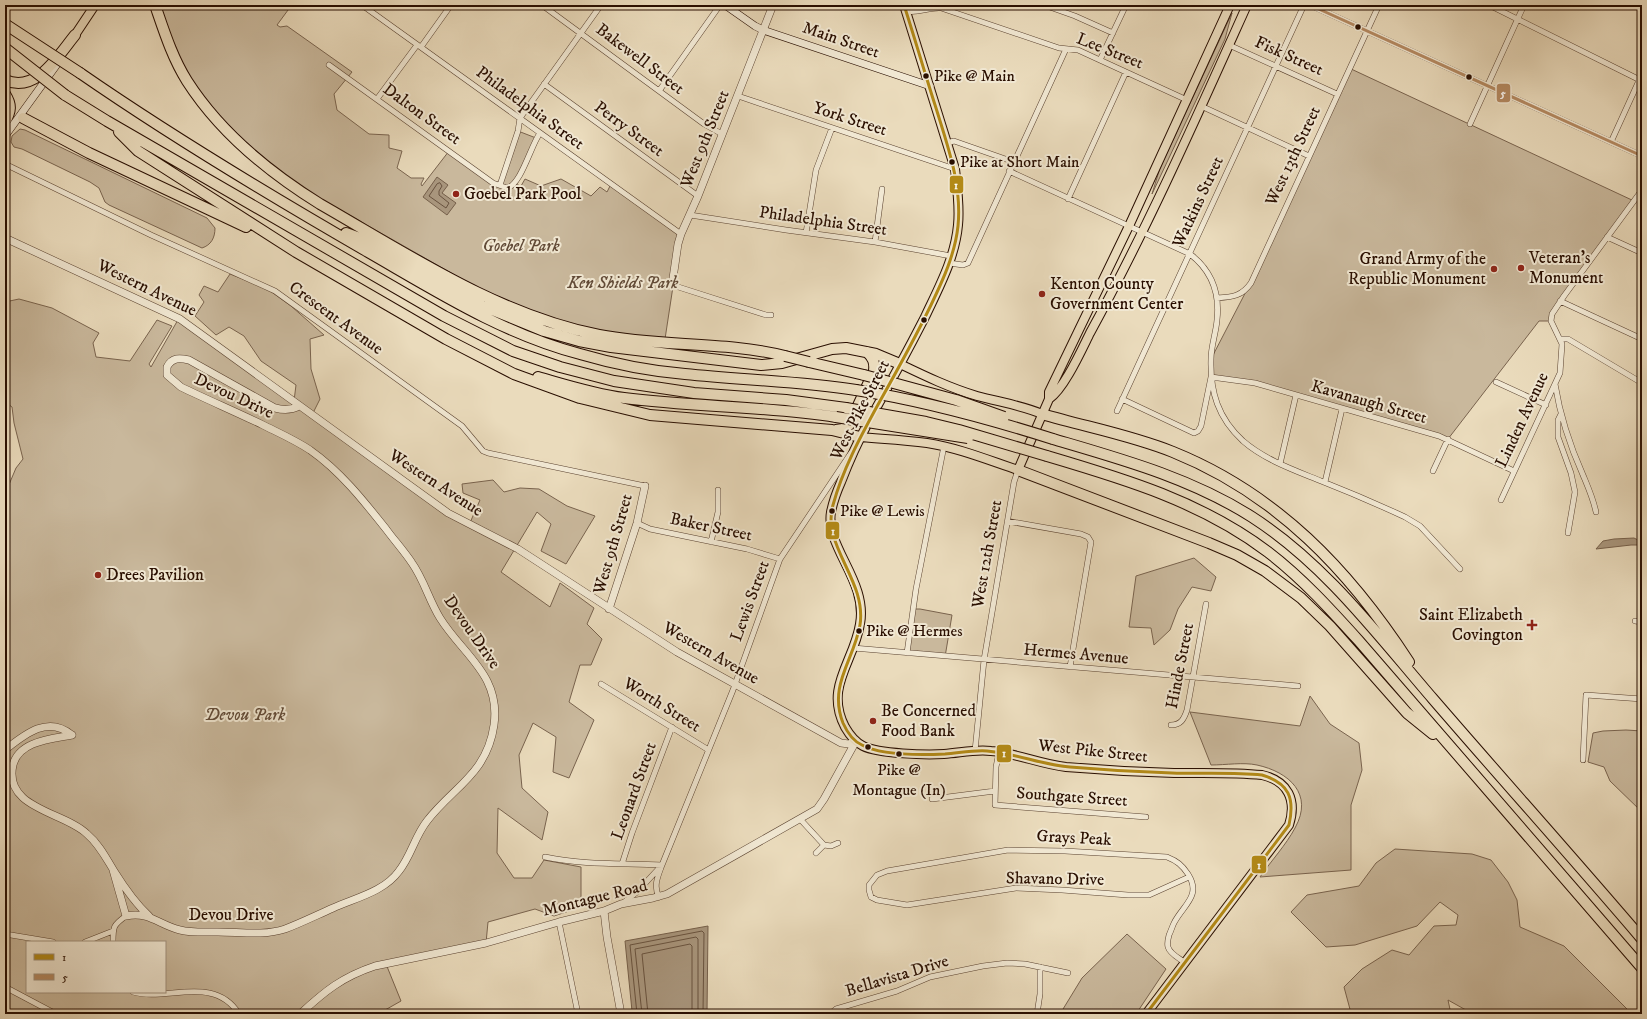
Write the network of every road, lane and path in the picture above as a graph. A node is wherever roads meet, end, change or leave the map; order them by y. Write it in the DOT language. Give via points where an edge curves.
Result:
graph roads {
  1 [pos="95,5"];
  2 [pos="155,5"];
  3 [pos="362,5"];
  4 [pos="452,5"];
  5 [pos="542,5"];
  6 [pos="601,5"];
  7 [pos="720,5"];
  8 [pos="725,5"];
  9 [pos="773,5"];
  10 [pos="1045,5"];
  11 [pos="1126,5"];
  12 [pos="1230,5"];
  13 [pos="1247,5"];
  14 [pos="1304,5"];
  15 [pos="1310,5"];
  16 [pos="1379,5"];
  17 [pos="1489,5"];
  18 [pos="1524,5"];
  19 [pos="942,7"];
  20 [pos="905,8"];
  21 [pos="1518,19"];
  22 [pos="5,24"];
  23 [pos="763,30"];
  24 [pos="1367,30"];
  25 [pos="581,33"];
  26 [pos="1113,33"];
  27 [pos="75,35"];
  28 [pos="1229,45"];
  29 [pos="419,46"];
  30 [pos="5,48"];
  31 [pos="1066,48"];
  32 [pos="1100,60"];
  33 [pos="329,65"];
  34 [pos="1277,66"];
  35 [pos="1126,72"];
  36 [pos="1641,78"];
  37 [pos="5,80"];
  38 [pos="544,84"];
  39 [pos="930,86"];
  40 [pos="1487,86"];
  41 [pos="659,91"];
  42 [pos="5,94"];
  43 [pos="1337,94"];
  44 [pos="738,96"];
  45 [pos="377,100"];
  46 [pos="1187,100"];
  47 [pos="1201,106"];
  48 [pos="22,118"];
  49 [pos="520,118"];
  50 [pos="107,121"];
  51 [pos="5,122"];
  52 [pos="1470,124"];
  53 [pos="832,128"];
  54 [pos="1248,128"];
  55 [pos="540,133"];
  56 [pos="722,134"];
  57 [pos="5,136"];
  58 [pos="1611,142"];
  59 [pos="947,143"];
  60 [pos="1309,156"];
  61 [pos="1642,156"];
  62 [pos="1014,162"];
  63 [pos="5,164"];
  64 [pos="955,169"];
  65 [pos="1010,171"];
  66 [pos="500,185"];
  67 [pos="882,189"];
  68 [pos="1642,190"];
  69 [pos="698,196"];
  70 [pos="1068,199"];
  71 [pos="690,215"];
  72 [pos="319,224"];
  73 [pos="1129,226"];
  74 [pos="1142,232"];
  75 [pos="806,233"];
  76 [pos="681,234"];
  77 [pos="1607,237"];
  78 [pos="5,238"];
  79 [pos="875,242"];
  80 [pos="296,252"];
  81 [pos="1190,254"];
  82 [pos="1642,254"];
  83 [pos="950,260"];
  84 [pos="672,285"];
  85 [pos="1218,298"];
  86 [pos="1560,300"];
  87 [pos="771,315"];
  88 [pos="1560,339"];
  89 [pos="1642,340"];
  90 [pos="640,346"];
  91 [pos="867,352"];
  92 [pos="481,358"];
  93 [pos="900,364"];
  94 [pos="1212,377"];
  95 [pos="1496,382"];
  96 [pos="1555,383"];
  97 [pos="1642,383"];
  98 [pos="1296,396"];
  99 [pos="1049,399"];
  100 [pos="1122,399"];
  101 [pos="1546,405"];
  102 [pos="299,406"];
  103 [pos="1342,409"];
  104 [pos="1117,411"];
  105 [pos="1042,414"];
  106 [pos="1561,414"];
  107 [pos="832,430"];
  108 [pos="1054,436"];
  109 [pos="860,437"];
  110 [pos="1448,439"];
  111 [pos="944,446"];
  112 [pos="1019,447"];
  113 [pos="854,449"];
  114 [pos="1280,464"];
  115 [pos="1018,470"];
  116 [pos="1433,471"];
  117 [pos="1514,471"];
  118 [pos="1325,482"];
  119 [pos="645,486"];
  120 [pos="718,490"];
  121 [pos="1501,500"];
  122 [pos="1596,512"];
  123 [pos="1007,521"];
  124 [pos="637,523"];
  125 [pos="1568,533"];
  126 [pos="712,542"];
  127 [pos="780,559"];
  128 [pos="1460,569"];
  129 [pos="1206,604"];
  130 [pos="609,609"];
  131 [pos="1635,621"];
  132 [pos="1642,622"];
  133 [pos="852,648"];
  134 [pos="907,653"];
  135 [pos="984,660"];
  136 [pos="1070,667"];
  137 [pos="1193,677"];
  138 [pos="601,684"];
  139 [pos="734,685"];
  140 [pos="1298,686"];
  141 [pos="1433,699"];
  142 [pos="1642,699"];
  143 [pos="1171,725"];
  144 [pos="672,727"];
  145 [pos="856,741"];
  146 [pos="707,749"];
  147 [pos="5,750"];
  148 [pos="975,751"];
  149 [pos="999,752"];
  150 [pos="1455,752"];
  151 [pos="1583,760"];
  152 [pos="995,791"];
  153 [pos="932,799"];
  154 [pos="1146,817"];
  155 [pos="800,819"];
  156 [pos="838,843"];
  157 [pos="824,845"];
  158 [pos="816,853"];
  159 [pos="545,857"];
  160 [pos="622,864"];
  161 [pos="662,865"];
  162 [pos="113,870"];
  163 [pos="1190,877"];
  164 [pos="658,897"];
  165 [pos="871,897"];
  166 [pos="621,904"];
  167 [pos="604,911"];
  168 [pos="126,916"];
  169 [pos="150,917"];
  170 [pos="559,922"];
  171 [pos="112,930"];
  172 [pos="5,934"];
  173 [pos="1642,939"];
  174 [pos="48,941"];
  175 [pos="87,941"];
  176 [pos="113,941"];
  177 [pos="1184,962"];
  178 [pos="1040,967"];
  179 [pos="1642,968"];
  180 [pos="1068,973"];
  181 [pos="5,987"];
  182 [pos="166,992"];
  183 [pos="140,993"];
  184 [pos="157,993"];
  185 [pos="56,1014"];
  186 [pos="239,1014"];
  187 [pos="300,1014"];
  188 [pos="578,1014"];
  189 [pos="621,1014"];
  190 [pos="830,1014"];
  191 [pos="1037,1014"];
  192 [pos="1146,1014"];
  1 -- 27 [label="main road"];
  2 -- 90 [label="highway" via="168,44 187,81 202,101 244,147 297,190 475,292 552,323 624,339"];
  3 -- 29 [label="street, Philadelphia Street"];
  4 -- 29 [label="street"];
  5 -- 25 [label="street, Bakewell Street"];
  6 -- 25 [label="street"];
  7 -- 41 [label="street"];
  8 -- 23 [label="street, Main Street"];
  9 -- 23 [label="street, West 9th Street"];
  10 -- 26 [label="street"];
  11 -- 26 [label="street"];
  12 -- 46 [label="main road"];
  13 -- 28 [label="main road"];
  14 -- 34 [label="street, Watkins Street"];
  15 -- 24 [label="street"];
  16 -- 24 [label="street, West 13th Street"];
  17 -- 21 [label="street"];
  18 -- 21 [label="street"];
  19 -- 20 [label="street, Lee Street" via="914,13"];
  19 -- 31 [label="street, Lee Street"];
  20 -- 39 [label="main road, West Pike Street"];
  21 -- 36 [label="street"];
  21 -- 40 [label="street"];
  22 -- 72 [label="highway, bridge" via="208,158"];
  23 -- 39 [label="street, Main Street"];
  23 -- 44 [label="street, West 9th Street"];
  24 -- 40 [label="street"];
  24 -- 43 [label="street, West 13th Street"];
  25 -- 38 [label="street"];
  25 -- 41 [label="street, Bakewell Street"];
  26 -- 32 [label="street"];
  27 -- 37 [label="highway" via="46,70 31,81 15,83"];
  27 -- 57 [label="street" via="66,52"];
  28 -- 34 [label="street, Fisk Street"];
  28 -- 47 [label="main road"];
  29 -- 45 [label="street"];
  29 -- 49 [label="street, Philadelphia Street"];
  30 -- 50 [label="highway, bridge" via="65,95"];
  31 -- 32 [label="street, Lee Street" via="1078,50"];
  31 -- 62 [label="street"];
  32 -- 35 [label="street, Lee Street"];
  33 -- 45 [label="street, Dalton Street"];
  34 -- 43 [label="street, Fisk Street"];
  34 -- 54 [label="street, Watkins Street"];
  35 -- 46 [label="street, Lee Street"];
  35 -- 70 [label="street"];
  36 -- 58 [label="street"];
  38 -- 49 [label="street"];
  38 -- 69 [label="street, Perry Street"];
  39 -- 59 [label="main road, West Pike Street"];
  40 -- 52 [label="street"];
  40 -- 58 [label="street"];
  41 -- 56 [label="street, Bakewell Street"];
  42 -- 51 [label="highway" via="11,106"];
  43 -- 60 [label="street, West 13th Street"];
  44 -- 53 [label="street, York Street"];
  44 -- 56 [label="street, West 9th Street"];
  45 -- 66 [label="street, Dalton Street" via="493,183"];
  46 -- 73 [label="main road"];
  47 -- 54 [label="street"];
  47 -- 74 [label="main road"];
  48 -- 80 [label="highway" via="89,153"];
  49 -- 55 [label="street, Philadelphia Street"];
  49 -- 66 [label="street"];
  50 -- 80 [label="highway" via="138,151"];
  50 -- 112 [label="highway, bridge" via="444,316 492,341 536,359 607,380 682,391 846,408 926,422"];
  53 -- 64 [label="street, York Street"];
  53 -- 75 [label="street" via="816,170"];
  54 -- 60 [label="street"];
  54 -- 81 [label="street, Watkins Street"];
  55 -- 66 [label="street" via="515,184 507,188"];
  55 -- 76 [label="street, Philadelphia Street"];
  56 -- 69 [label="street, West 9th Street"];
  58 -- 61 [label="street"];
  59 -- 62 [label="street" via="954,141"];
  59 -- 64 [label="main road, West Pike Street"];
  60 -- 85 [label="street, West 13th Street" via="1251,283 1235,297"];
  62 -- 65 [label="street"];
  63 -- 119 [label="street, Crescent Avenue" via="151,235 275,291 462,426 483,450"];
  64 -- 83 [label="main road, West Pike Street" via="959,211"];
  65 -- 70 [label="street"];
  65 -- 83 [label="street, Philadelphia Street" via="968,263 963,265"];
  67 -- 79 [label="street"];
  68 -- 77 [label="street, Linden Avenue"];
  69 -- 71 [label="street, West 9th Street"];
  70 -- 73 [label="street"];
  71 -- 75 [label="street, Philadelphia Street"];
  71 -- 76 [label="street, West 9th Street"];
  72 -- 90 [label="highway" via="362,239 483,306 517,321 579,341"];
  72 -- 108 [label="highway, bridge" via="480,316 515,332 578,354 638,368 684,374 856,390 914,400"];
  73 -- 74 [label="street"];
  73 -- 99 [label="main road" via="1048,392"];
  74 -- 81 [label="street"];
  74 -- 99 [label="main road" via="1072,368 1056,395"];
  75 -- 79 [label="street, Philadelphia Street"];
  76 -- 84 [label="street, West 9th Street"];
  77 -- 82 [label="street"];
  77 -- 86 [label="street, Linden Avenue"];
  78 -- 102 [label="street, Western Avenue" via="180,319"];
  79 -- 83 [label="street, Philadelphia Street"];
  80 -- 92 [label="highway"];
  81 -- 85 [label="street" via="1204,267 1215,286"];
  81 -- 100 [label="street, Watkins Street"];
  83 -- 93 [label="main road, West Pike Street" via="941,285"];
  84 -- 87 [label="street"];
  85 -- 94 [label="street" via="1211,358"];
  86 -- 88 [label="street, Linden Avenue" via="1552,314"];
  86 -- 89 [label="street"];
  88 -- 96 [label="street, Linden Avenue" via="1560,374"];
  88 -- 97 [label="street" via="1568,339"];
  90 -- 91 [label="highway" via="688,356 761,366 832,349 846,348"];
  90 -- 108 [label="highway, bridge" via="686,345 785,356 956,400"];
  91 -- 93 [label="highway"];
  91 -- 107 [label="highway" via="873,358 874,371 849,425 843,429"];
  92 -- 107 [label="highway" via="553,389 650,415"];
  92 -- 112 [label="highway, bridge" via="570,386 633,399 836,417"];
  93 -- 105 [label="main road" via="977,396 1029,408"];
  93 -- 109 [label="main road, West Pike Street"];
  94 -- 98 [label="street, Kavanaugh Street" via="1255,384"];
  94 -- 100 [label="street" via="1201,426 1194,433"];
  94 -- 114 [label="street" via="1214,400 1235,433 1254,449"];
  95 -- 101 [label="street"];
  96 -- 101 [label="street, Linden Avenue"];
  96 -- 106 [label="street"];
  98 -- 103 [label="street, Kavanaugh Street"];
  98 -- 114 [label="street"];
  99 -- 105 [label="main road, West 12th Street"];
  100 -- 104 [label="street, Watkins Street"];
  101 -- 117 [label="street, Linden Avenue"];
  102 -- 130 [label="street, Western Avenue" via="448,513 518,549"];
  102 -- 169 [label="street, Devou Drive" via="294,409 275,408 189,360 172,360 167,367 167,375 180,387 308,448 350,486 411,562 440,618 484,672 490,685 495,711 491,738 481,763 468,780 418,833 398,873 377,889 291,926 268,933 188,931 170,927"];
  103 -- 110 [label="street, Kavanaugh Street"];
  103 -- 118 [label="street"];
  105 -- 115 [label="main road, West 12th Street"];
  105 -- 141 [label="highway" via="1126,436 1173,452 1248,490 1301,531 1346,578 1399,646"];
  106 -- 122 [label="street"];
  106 -- 125 [label="street" via="1557,425 1558,437 1575,492"];
  107 -- 109 [label="highway"];
  108 -- 141 [label="highway" via="1190,484 1264,525 1329,580"];
  109 -- 111 [label="main road"];
  109 -- 113 [label="main road, West Pike Street"];
  110 -- 116 [label="street"];
  110 -- 117 [label="street, Kavanaugh Street"];
  111 -- 115 [label="main road"];
  111 -- 134 [label="street" via="916,590"];
  112 -- 150 [label="highway, bridge" via="1113,476 1178,500 1230,527 1269,553 1296,575 1329,608"];
  113 -- 127 [label="street, Lewis Street"];
  113 -- 133 [label="main road, West Pike Street" via="831,513 835,539 861,599 860,625"];
  114 -- 118 [label="street"];
  115 -- 123 [label="street, West 12th Street"];
  115 -- 150 [label="highway" via="1209,543 1238,555 1265,571 1301,598 1330,626 1407,713"];
  117 -- 121 [label="street, Linden Avenue"];
  118 -- 128 [label="street" via="1420,526"];
  119 -- 124 [label="street, West 9th Street"];
  120 -- 126 [label="street" via="718,512"];
  123 -- 135 [label="street, West 12th Street"];
  123 -- 136 [label="street" via="1081,534 1088,537 1091,542"];
  124 -- 126 [label="street, Baker Street" via="650,529"];
  124 -- 130 [label="street, West 9th Street"];
  126 -- 127 [label="street, Baker Street"];
  127 -- 139 [label="street, Lewis Street"];
  129 -- 137 [label="street, Hinde Street"];
  130 -- 139 [label="street, Western Avenue"];
  131 -- 132 [label="street"];
  133 -- 134 [label="street, Hermes Avenue"];
  133 -- 145 [label="main road, West Pike Street" via="838,686 837,703 846,729"];
  134 -- 135 [label="street, Hermes Avenue"];
  135 -- 136 [label="street, Hermes Avenue"];
  135 -- 148 [label="street, West 12th Street"];
  136 -- 137 [label="street, Hermes Avenue"];
  137 -- 140 [label="street, Hermes Avenue"];
  137 -- 143 [label="street, Hinde Street" via="1184,719 1176,725"];
  138 -- 144 [label="street, Worth Street"];
  139 -- 145 [label="street, Western Avenue" via="841,743 849,744"];
  139 -- 146 [label="street, Lewis Street"];
  141 -- 173 [label="highway"];
  142 -- 151 [label="street" via="1586,694"];
  144 -- 146 [label="street, Worth Street"];
  144 -- 160 [label="street, Leonard Street"];
  145 -- 148 [label="main road, West Pike Street" via="868,748 885,751 930,754"];
  145 -- 155 [label="street, Montague Road" via="820,806"];
  146 -- 161 [label="street, Lewis Street"];
  147 -- 162 [label="street, Devou Drive" via="27,734 49,726 64,729 72,735 36,743 23,749 14,761 14,785 23,798 35,807 73,823 85,831 106,856"];
  148 -- 149 [label="main road, West Pike Street"];
  149 -- 152 [label="street"];
  149 -- 177 [label="main road, West Pike Street" via="1068,767 1262,775 1284,786 1293,808 1289,825"];
  150 -- 179 [label="highway"];
  152 -- 153 [label="street"];
  152 -- 154 [label="street, Southgate Street" via="995,805"];
  155 -- 157 [label="street"];
  155 -- 164 [label="street, Montague Road" via="679,888"];
  156 -- 157 [label="street"];
  157 -- 158 [label="street"];
  159 -- 160 [label="street"];
  160 -- 161 [label="street"];
  161 -- 164 [label="street, Lewis Street" via="655,891"];
  161 -- 166 [label="street, Lewis Street" via="637,892"];
  162 -- 168 [label="street, Devou Drive"];
  162 -- 169 [label="street, Devou Drive" via="139,907"];
  163 -- 165 [label="street, Shavano Drive" via="1149,895 1016,888 907,905"];
  163 -- 165 [label="street, Grays Peak" via="1182,864 1167,858 1008,850 887,871 877,875 869,885"];
  163 -- 177 [label="street" via="1193,891 1190,901 1173,924 1168,939 1171,952"];
  164 -- 166 [label="street, Montague Road"];
  166 -- 167 [label="street, Montague Road"];
  167 -- 170 [label="street, Montague Road"];
  167 -- 189 [label="street"];
  168 -- 169 [label="street, Devou Drive" via="140,914"];
  168 -- 171 [label="street" via="117,922"];
  170 -- 187 [label="street, Montague Road" via="486,943 362,970 334,984"];
  170 -- 188 [label="street"];
  171 -- 175 [label="street"];
  171 -- 176 [label="street"];
  172 -- 174 [label="street"];
  177 -- 192 [label="main road, West Pike Street"];
  178 -- 180 [label="street, Bellavista Drive"];
  178 -- 190 [label="street, Bellavista Drive" via="1007,963 930,977"];
  178 -- 191 [label="street"];
  181 -- 185 [label="street"];
  182 -- 186 [label="street" via="189,990 215,995 225,1000"];
  183 -- 184 [label="street"];
}
